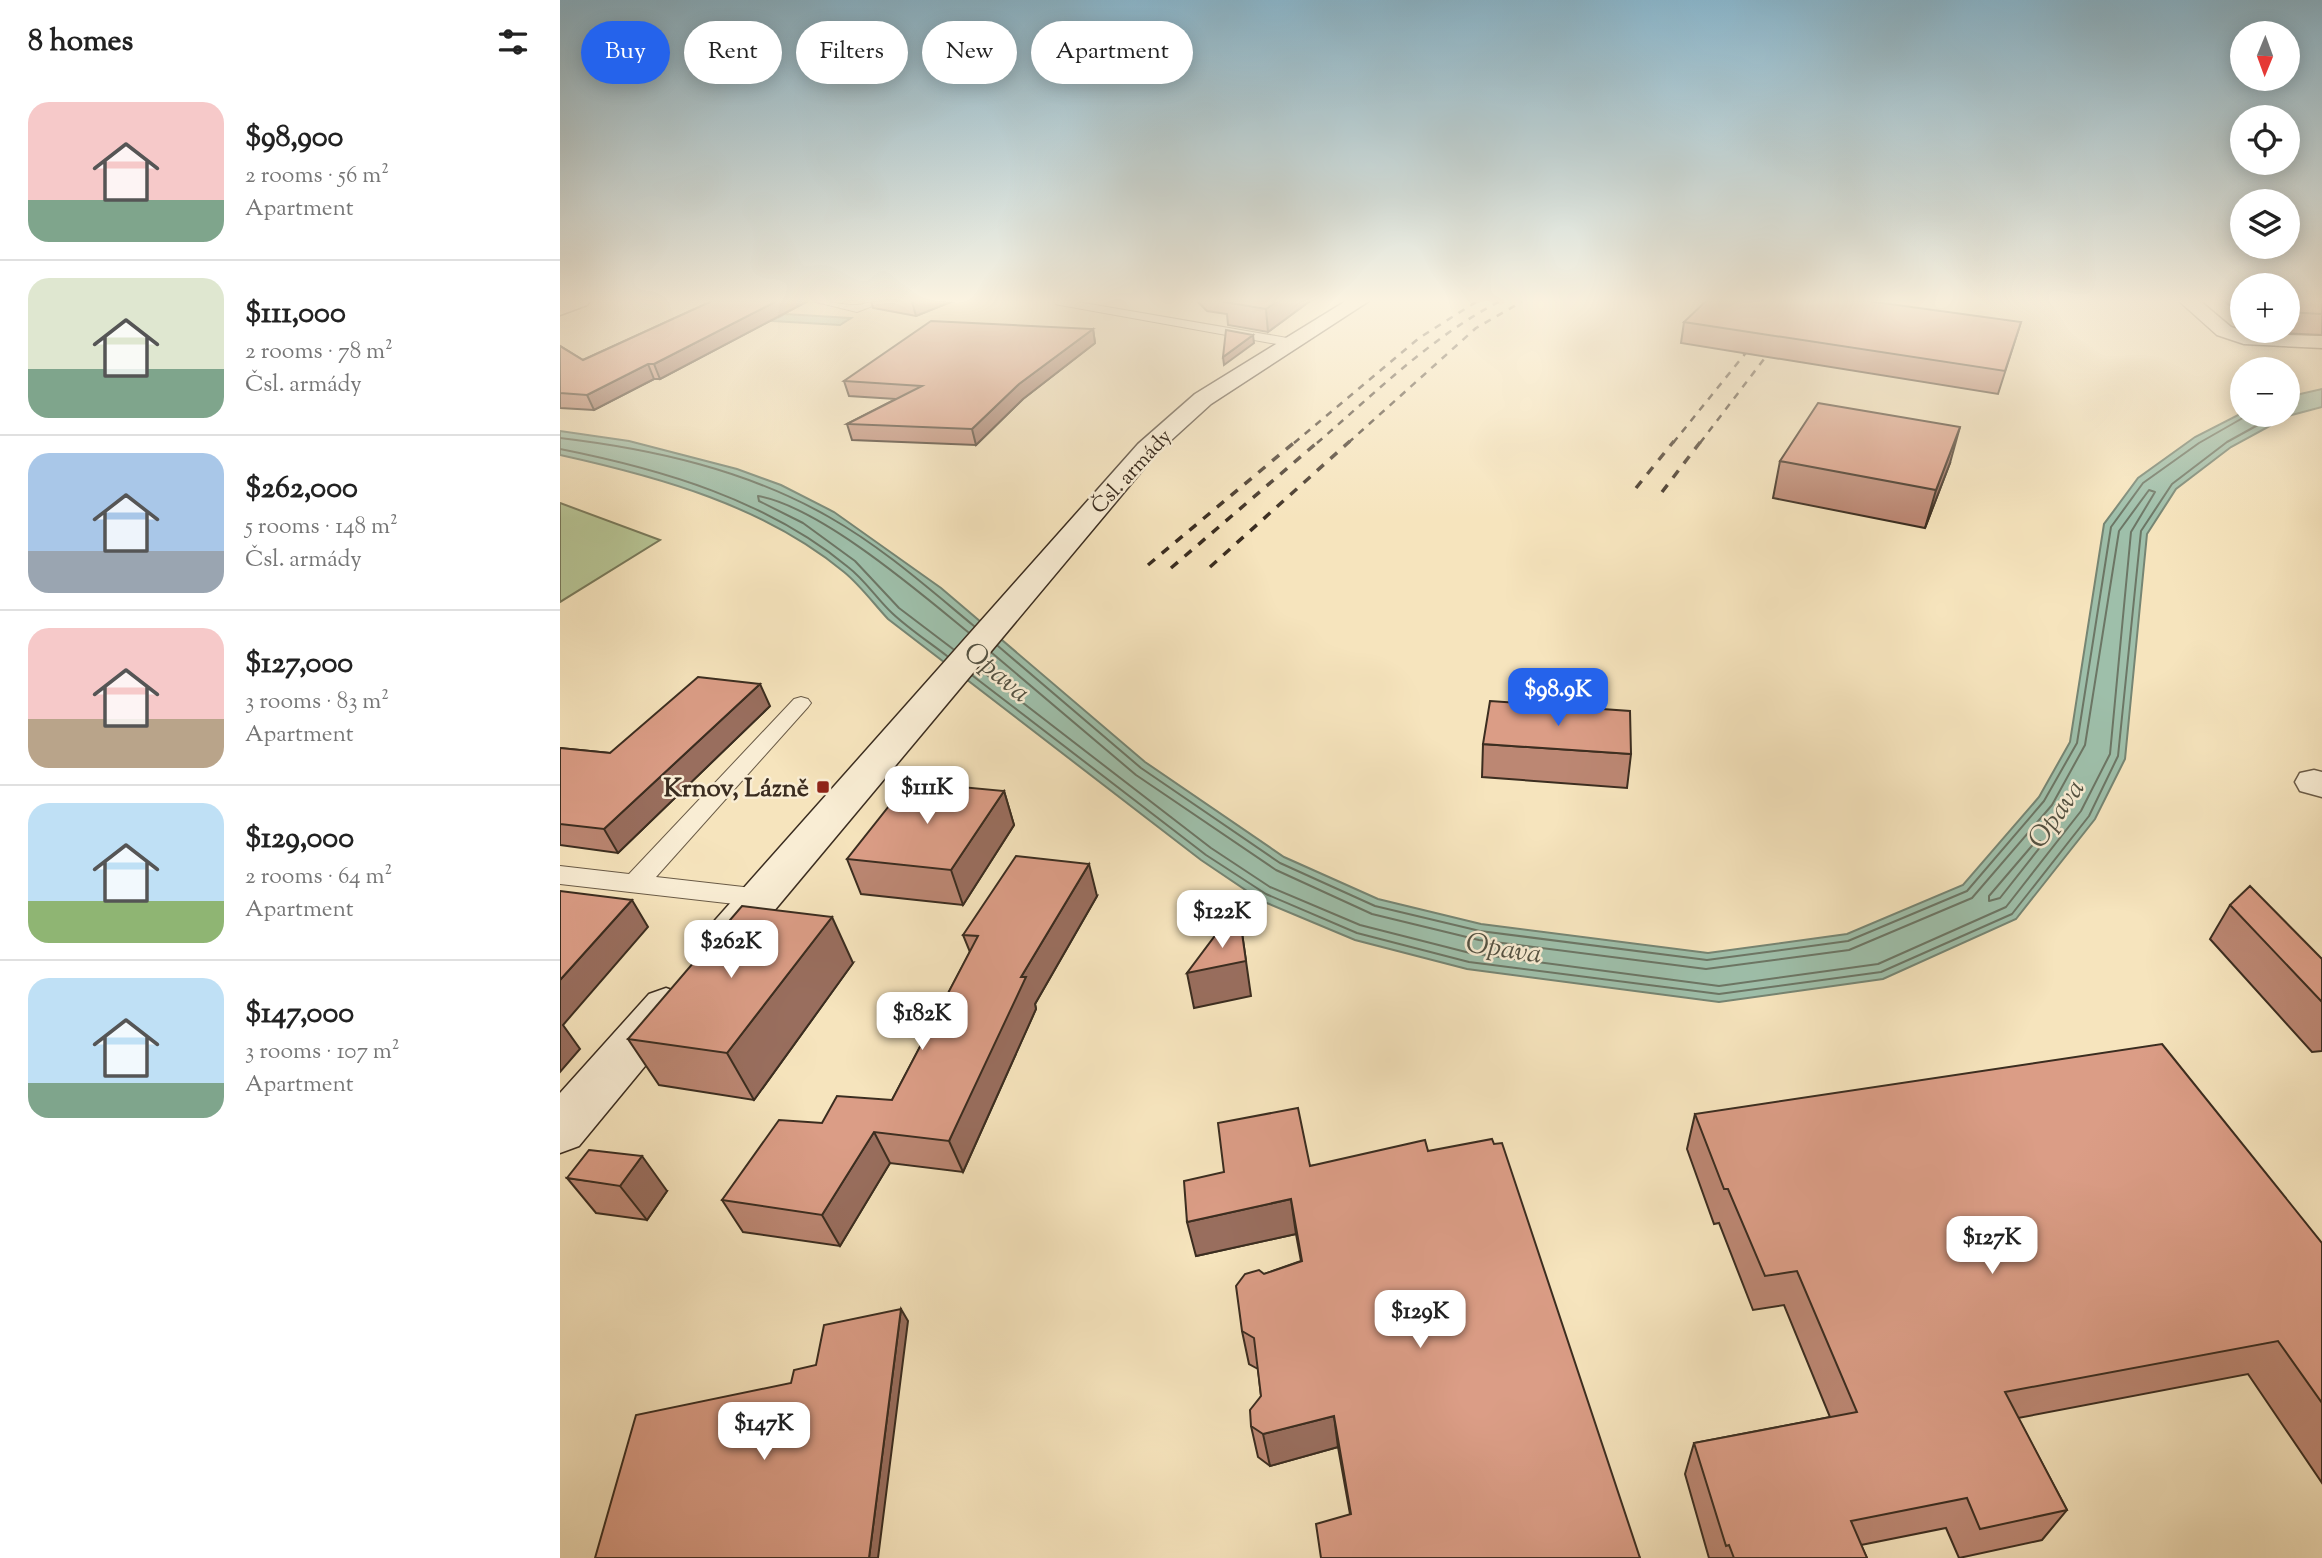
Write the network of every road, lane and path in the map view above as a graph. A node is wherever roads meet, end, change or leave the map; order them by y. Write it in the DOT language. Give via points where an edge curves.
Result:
graph roads {
  1 [pos="1243,374"];
  2 [pos="801,703"];
  3 [pos="560,875"];
  4 [pos="635,884"];
  5 [pos="761,898"];
  6 [pos="560,1130"];
  1 -- 5 [label="main road, Čsl. armády" via="1203,399 1147,449"];
  2 -- 4 [label="lane"];
  3 -- 4 [label="lane"];
  4 -- 5 [label="lane"];
  5 -- 6 [label="main road"];
}
